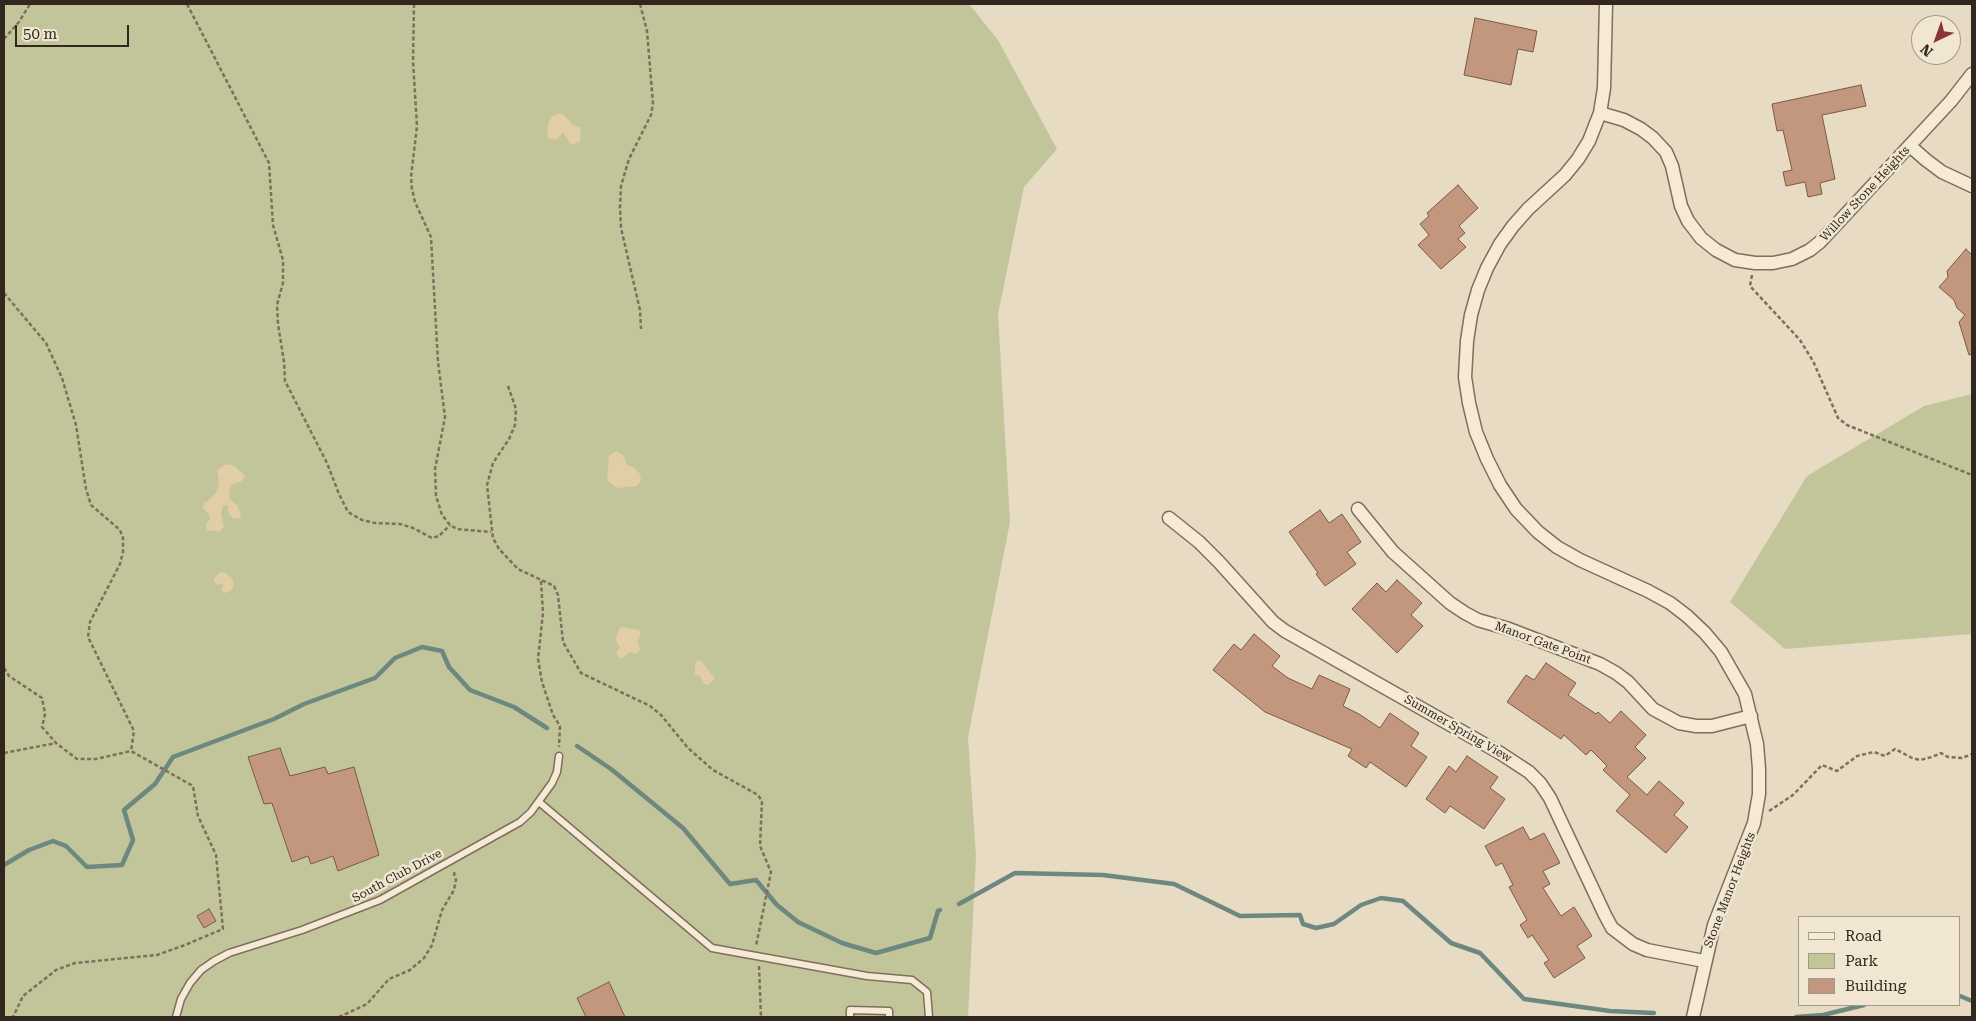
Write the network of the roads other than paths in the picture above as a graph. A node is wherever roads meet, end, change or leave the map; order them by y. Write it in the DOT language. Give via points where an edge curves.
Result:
graph roads {
  1 [pos="1606,4"];
  2 [pos="1972,74"];
  3 [pos="1600,113"];
  4 [pos="1910,146"];
  5 [pos="1972,186"];
  6 [pos="1358,508"];
  7 [pos="1169,518"];
  8 [pos="1751,716"];
  9 [pos="559,756"];
  10 [pos="539,802"];
  11 [pos="1704,961"];
  12 [pos="176,1017"];
  13 [pos="850,1017"];
  14 [pos="889,1017"];
  15 [pos="929,1017"];
  16 [pos="1692,1017"];
  1 -- 3 [label="street, Stone Manor Heights" via="1604,88"];
  2 -- 4 [label="street, Willow Stone Heights"];
  3 -- 4 [label="street, Willow Stone Heights" via="1624,120 1654,138 1666,152 1681,206 1701,238 1735,260 1755,263 1792,259 1810,250"];
  3 -- 8 [label="street, Stone Manor Heights" via="1578,159 1513,226 1487,268 1476,298 1467,341 1465,377 1476,432 1500,485 1516,509 1538,532 1580,560 1648,591 1687,616 1721,652 1745,694"];
  4 -- 5 [label="street" via="1942,172"];
  6 -- 8 [label="street, Manor Gate Point" via="1392,552 1450,603 1478,620 1509,629 1616,672 1653,709 1679,723 1712,726"];
  7 -- 11 [label="street, Summer Spring View" via="1212,555 1285,631 1529,772 1550,798 1612,928 1647,950"];
  8 -- 11 [label="street, Stone Manor Heights" via="1760,769 1754,823"];
  9 -- 10 [label="lane, South Club Drive" via="557,772"];
  10 -- 12 [label="lane, South Club Drive" via="520,822 373,903 302,930 229,952 201,970 190,982"];
  10 -- 15 [label="lane" via="712,948 867,976 912,980 927,992"];
  11 -- 16 [label="street, Stone Manor Heights"];
  13 -- 14 [label="lane" via="850,1010 889,1010"];
}
